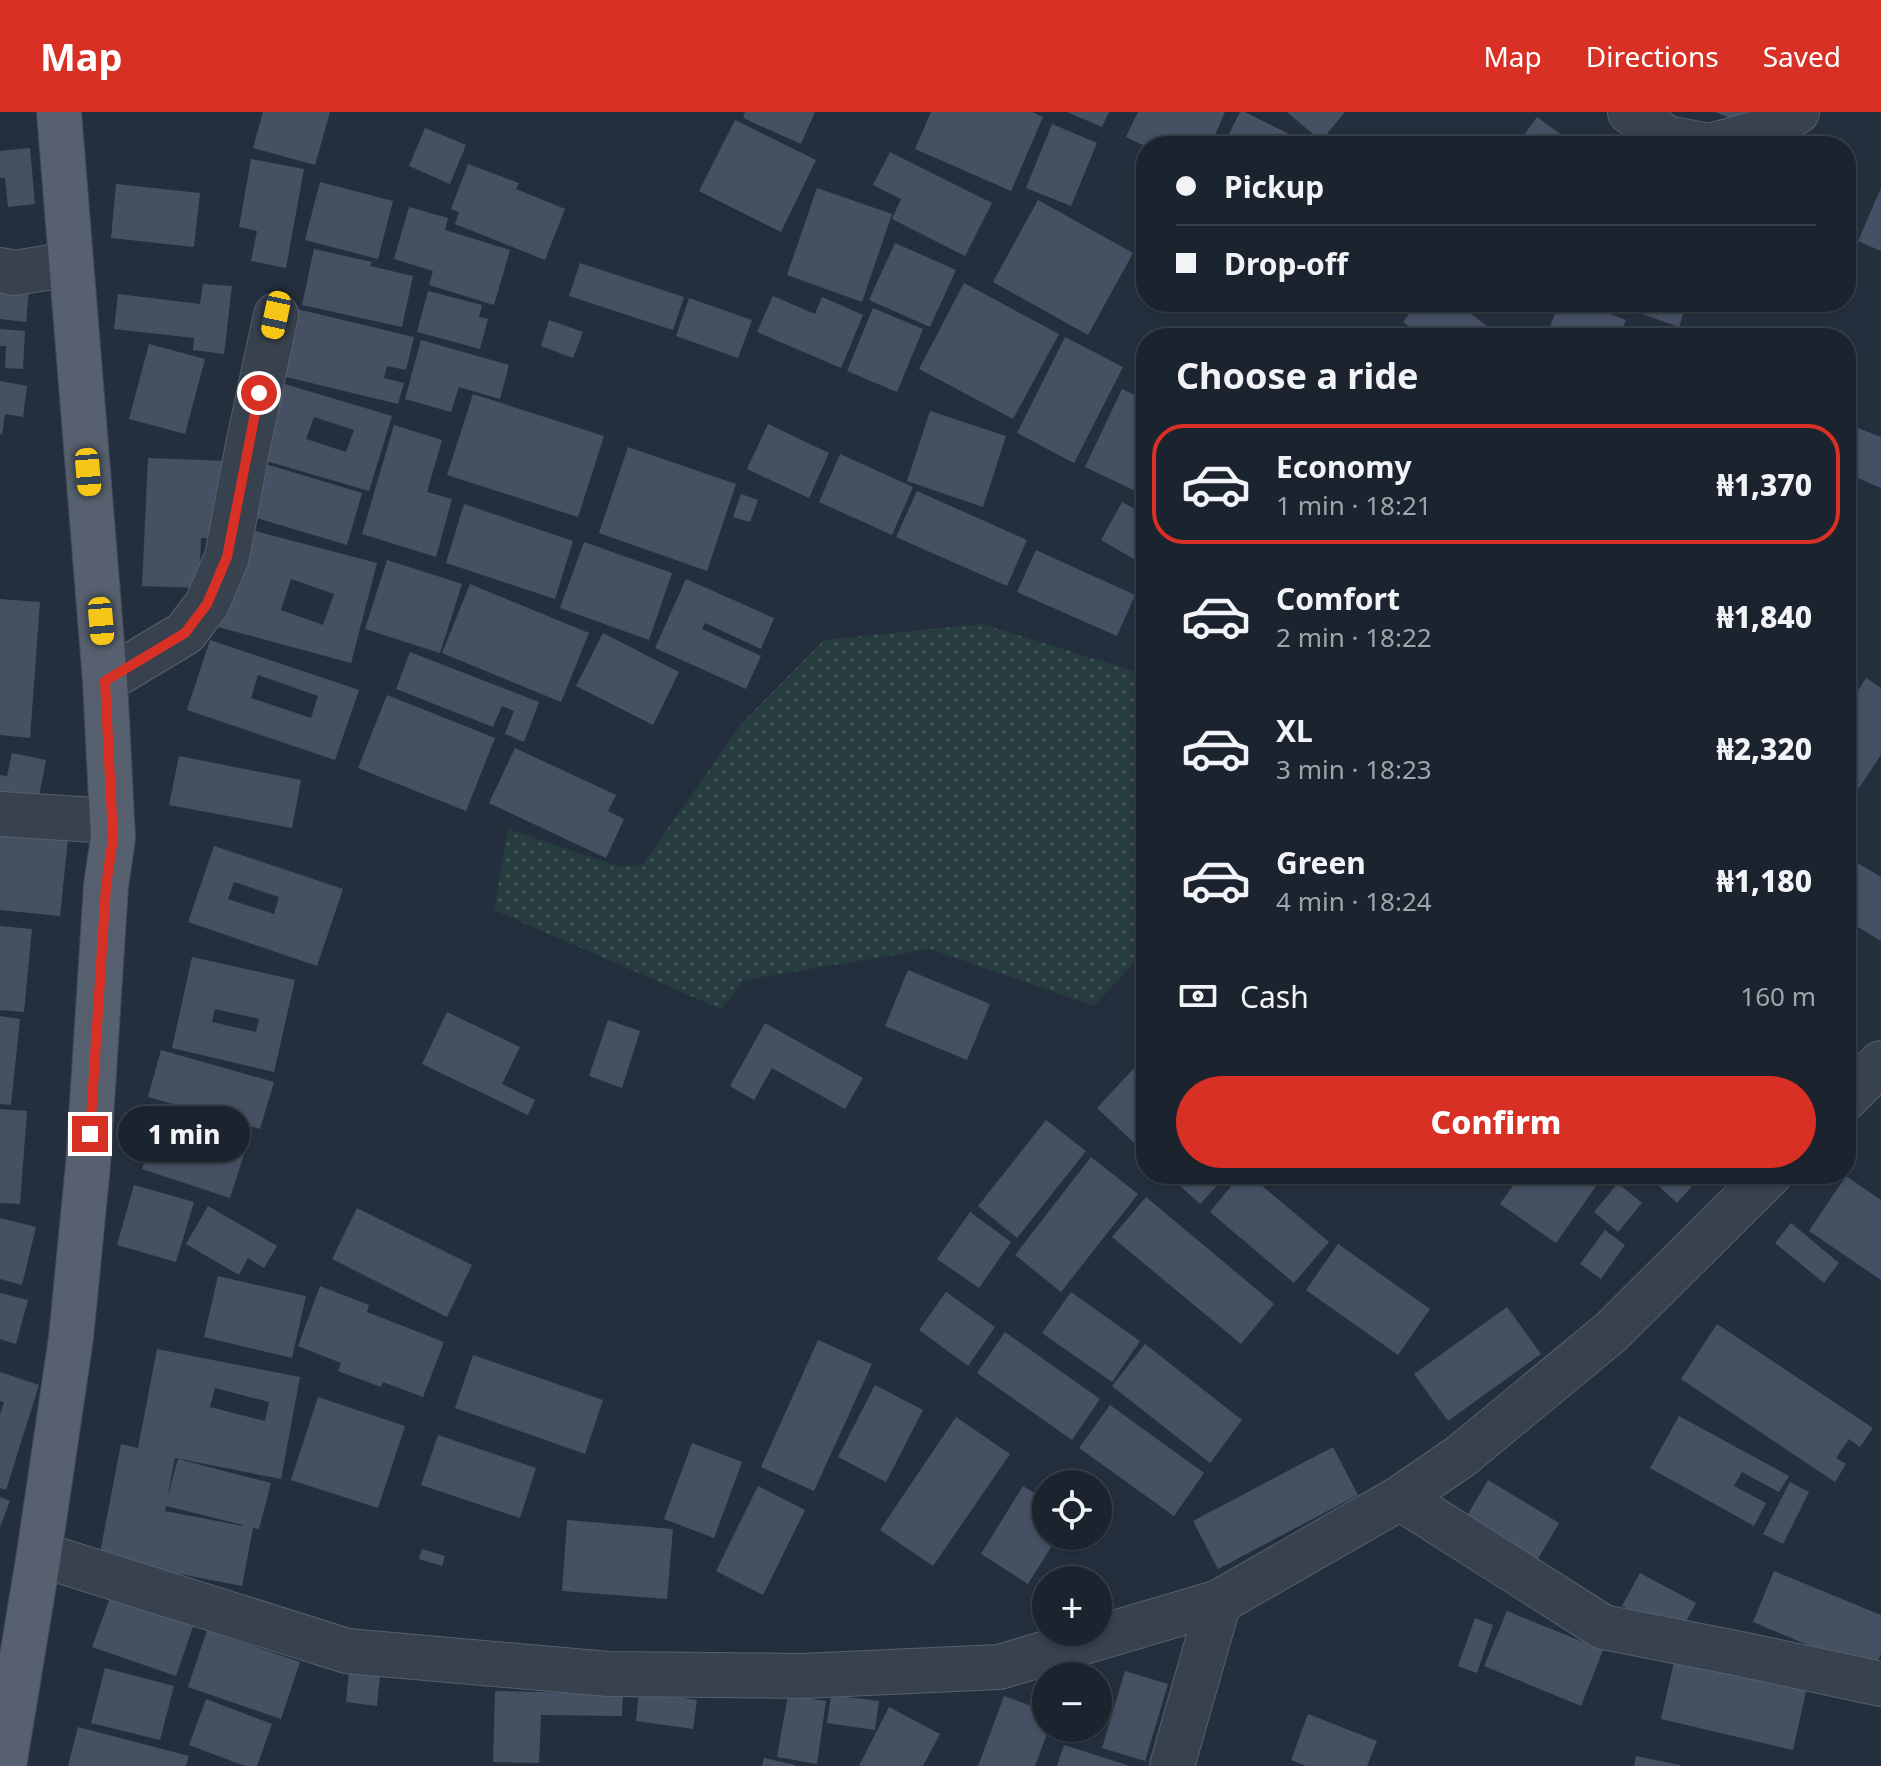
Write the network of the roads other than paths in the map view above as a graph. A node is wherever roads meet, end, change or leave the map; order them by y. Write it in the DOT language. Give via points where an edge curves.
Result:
graph roads {
  1 [pos="59,112"];
  2 [pos="1630,112"];
  3 [pos="1797,112"];
  4 [pos="1664,136"];
  5 [pos="1747,136"];
  6 [pos="71,264"];
  7 [pos="0,270"];
  8 [pos="276,315"];
  9 [pos="105,681"];
  10 [pos="0,814"];
  11 [pos="112,821"];
  12 [pos="1881,1063"];
  13 [pos="1856,1088"];
  14 [pos="1760,1184"];
  15 [pos="1400,1498"];
  16 [pos="39,1554"];
  17 [pos="1219,1602"];
  18 [pos="1881,1684"];
  19 [pos="4,1766"];
  20 [pos="1172,1766"];
  1 -- 6 [label="main road"];
  2 -- 4 [label="street"];
  3 -- 5 [label="street"];
  6 -- 7 [label="street" via="14,273"];
  6 -- 9 [label="main road"];
  8 -- 9 [label="street" via="227,557 207,604 185,633"];
  9 -- 11 [label="main road"];
  10 -- 11 [label="street"];
  11 -- 16 [label="main road" via="73,1323"];
  12 -- 13 [label="street"];
  14 -- 15 [label="street" via="1611,1332 1461,1456"];
  15 -- 17 [label="street"];
  15 -- 18 [label="street" via="1603,1627"];
  16 -- 17 [label="street" via="347,1651 609,1674 802,1676 999,1667"];
  16 -- 19 [label="main road"];
  17 -- 20 [label="street"];
}
